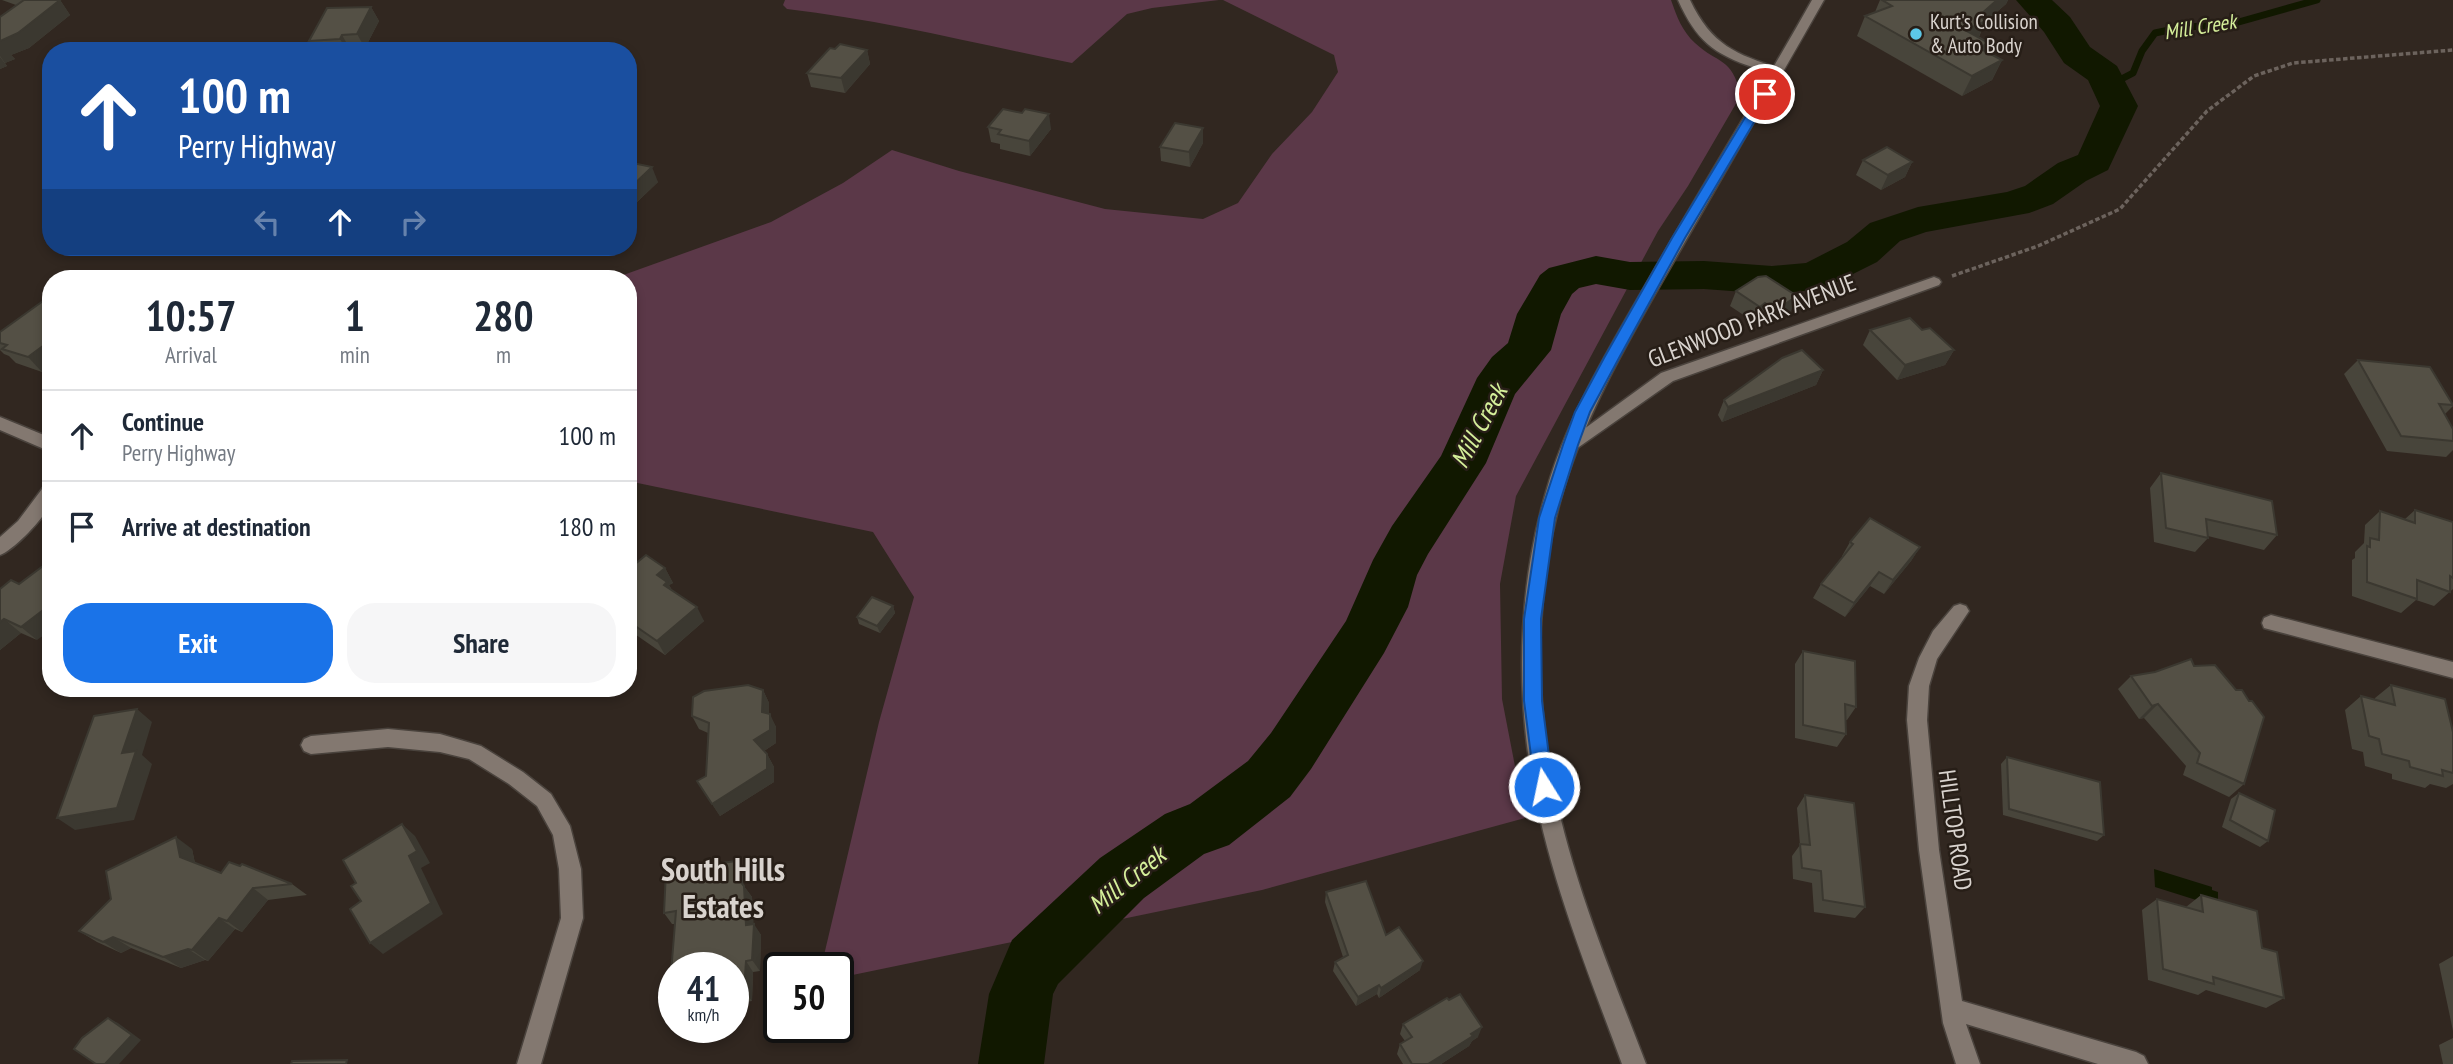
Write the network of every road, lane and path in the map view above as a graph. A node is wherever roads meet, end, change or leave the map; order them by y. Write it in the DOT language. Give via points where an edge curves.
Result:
graph roads {
  1 [pos="1684,0"];
  2 [pos="1818,0"];
  3 [pos="2453,50"];
  4 [pos="1777,72"];
  5 [pos="1934,282"];
  6 [pos="0,423"];
  7 [pos="42,440"];
  8 [pos="1570,445"];
  9 [pos="42,502"];
  10 [pos="0,548"];
  11 [pos="1960,611"];
  12 [pos="2271,623"];
  13 [pos="2453,670"];
  14 [pos="311,745"];
  15 [pos="1952,1009"];
  16 [pos="529,1064"];
  17 [pos="1634,1064"];
  18 [pos="1968,1064"];
  19 [pos="2136,1064"];
  1 -- 4 [label="street" via="1708,41 1735,57"];
  2 -- 4 [label="street"];
  3 -- 5 [label="path" via="2305,61 2254,76 2207,111 2120,209 2038,246"];
  4 -- 8 [label="street" via="1649,291 1582,412"];
  5 -- 8 [label="street, GLENWOOD PARK AVENUE" via="1667,377"];
  6 -- 7 [label="street"];
  8 -- 17 [label="street" via="1547,518 1537,572 1533,701 1540,767 1559,851"];
  9 -- 10 [label="street"];
  11 -- 15 [label="street, HILLTOP ROAD" via="1928,658 1917,699 1927,836"];
  12 -- 13 [label="street"];
  14 -- 16 [label="street" via="388,738 440,743 474,752 544,800 563,833 572,918"];
  15 -- 18 [label="street, HILLTOP ROAD"];
  15 -- 19 [label="street"];
}
